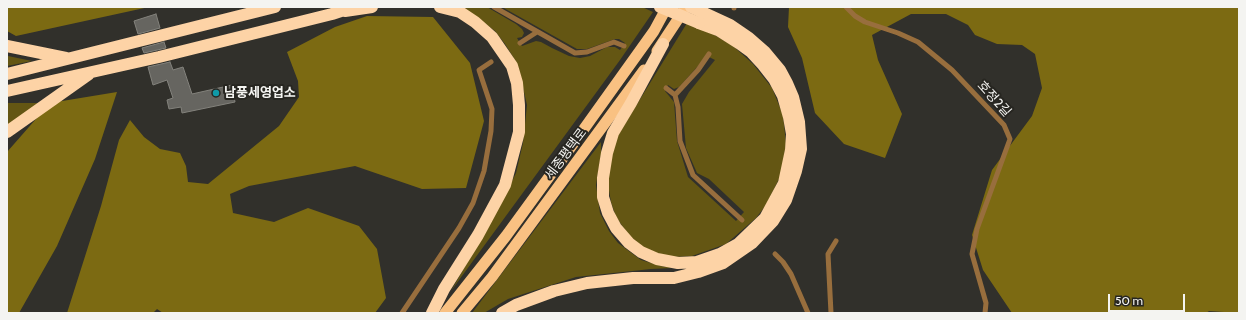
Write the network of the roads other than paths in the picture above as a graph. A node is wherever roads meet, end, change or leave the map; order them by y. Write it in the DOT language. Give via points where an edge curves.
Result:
graph roads {
  1 [pos="275,7"];
  2 [pos="353,7"];
  3 [pos="372,7"];
  4 [pos="440,7"];
  5 [pos="494,7"];
  6 [pos="660,7"];
  7 [pos="667,7"];
  8 [pos="686,7"];
  9 [pos="691,7"];
  10 [pos="846,7"];
  11 [pos="332,14"];
  12 [pos="703,18"];
  13 [pos="537,32"];
  14 [pos="520,43"];
  15 [pos="663,44"];
  16 [pos="7,46"];
  17 [pos="624,46"];
  18 [pos="709,54"];
  19 [pos="69,59"];
  20 [pos="490,62"];
  21 [pos="93,71"];
  22 [pos="7,74"];
  23 [pos="666,88"];
  24 [pos="7,91"];
  25 [pos="675,96"];
  26 [pos="7,132"];
  27 [pos="742,220"];
  28 [pos="836,241"];
  29 [pos="776,254"];
  30 [pos="402,313"];
  31 [pos="432,313"];
  32 [pos="445,313"];
  33 [pos="462,313"];
  34 [pos="502,313"];
  35 [pos="808,313"];
  36 [pos="831,313"];
  37 [pos="985,313"];
  1 -- 19 [label="highway"];
  2 -- 11 [label="highway"];
  3 -- 11 [label="highway"];
  4 -- 31 [label="highway" via="460,12 492,37 512,66 519,105 518,132 505,185"];
  5 -- 13 [label="lane"];
  6 -- 12 [label="highway, bridge"];
  7 -- 32 [label="highway, 세종평택로" via="654,31 576,140 506,236"];
  8 -- 15 [label="highway, 세종평택로"];
  9 -- 12 [label="highway"];
  10 -- 37 [label="lane, 호정2길" via="854,16 865,22 918,42 952,70 1004,125 1010,139 977,229 972,254 986,303"];
  11 -- 21 [label="highway"];
  12 -- 15 [label="highway" via="751,52 774,79 783,96 792,134 784,183 765,218 738,244 720,254 696,262 678,263 640,252 616,228 608,213 604,196 602,178 613,133"];
  12 -- 34 [label="highway" via="736,30 765,52 780,70 793,97 799,122 801,148 786,200 773,221 752,243 723,263 698,272 674,278 633,278 587,283 554,291"];
  13 -- 14 [label="lane"];
  13 -- 17 [label="lane" via="575,53 587,52 614,42"];
  15 -- 33 [label="highway, 세종평택로" via="492,277"];
  16 -- 19 [label="highway"];
  18 -- 25 [label="lane"];
  19 -- 22 [label="highway"];
  20 -- 30 [label="lane" via="479,70 492,109 484,171 473,203 455,235"];
  21 -- 24 [label="highway"];
  21 -- 26 [label="highway"];
  23 -- 25 [label="lane"];
  25 -- 27 [label="lane" via="680,141 693,175"];
  28 -- 36 [label="lane" via="828,254"];
  29 -- 35 [label="lane" via="791,274"];
}
